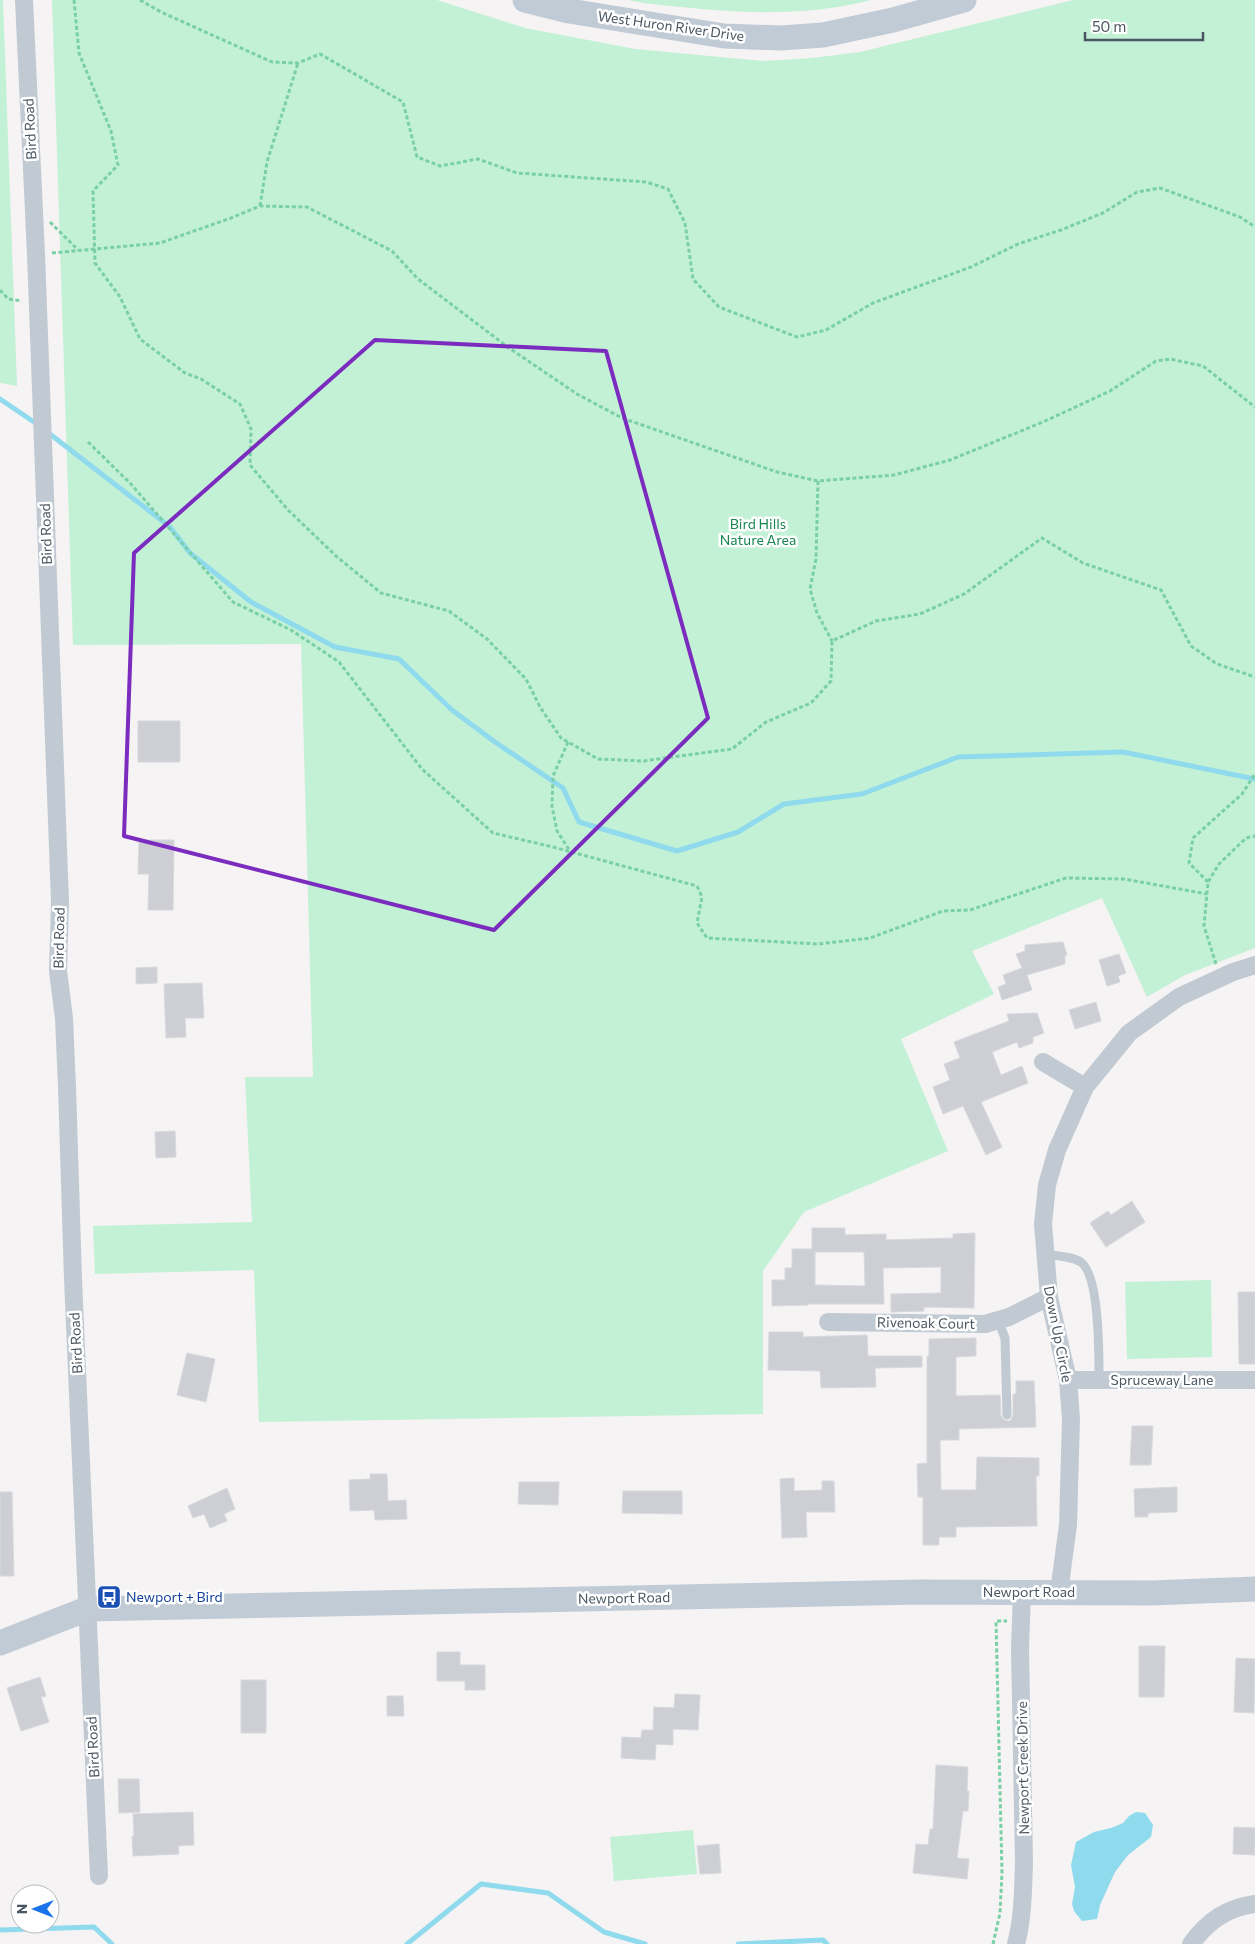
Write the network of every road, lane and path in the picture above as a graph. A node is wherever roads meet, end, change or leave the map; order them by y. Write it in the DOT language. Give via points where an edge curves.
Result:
graph roads {
  1 [pos="24,0"];
  2 [pos="74,0"];
  3 [pos="140,0"];
  4 [pos="525,0"];
  5 [pos="964,0"];
  6 [pos="298,63"];
  7 [pos="260,206"];
  8 [pos="34,216"];
  9 [pos="1255,227"];
  10 [pos="78,250"];
  11 [pos="93,250"];
  12 [pos="36,254"];
  13 [pos="0,290"];
  14 [pos="38,304"];
  15 [pos="1255,407"];
  16 [pos="88,442"];
  17 [pos="818,481"];
  18 [pos="832,641"];
  19 [pos="1255,677"];
  20 [pos="568,742"];
  21 [pos="1255,774"];
  22 [pos="1255,836"];
  23 [pos="570,852"];
  24 [pos="1208,882"];
  25 [pos="1207,894"];
  26 [pos="1255,965"];
  27 [pos="1220,978"];
  28 [pos="1043,1062"];
  29 [pos="1085,1087"];
  30 [pos="1045,1254"];
  31 [pos="1049,1297"];
  32 [pos="998,1320"];
  33 [pos="828,1322"];
  34 [pos="1068,1380"];
  35 [pos="1099,1380"];
  36 [pos="1255,1380"];
  37 [pos="1007,1415"];
  38 [pos="1255,1590"];
  39 [pos="1022,1592"];
  40 [pos="1059,1592"];
  41 [pos="87,1609"];
  42 [pos="1004,1621"];
  43 [pos="0,1643"];
  44 [pos="99,1876"];
  45 [pos="1255,1904"];
  46 [pos="993,1944"];
  47 [pos="1016,1944"];
  48 [pos="1191,1944"];
  1 -- 8 [label="street, Bird Road"];
  2 -- 11 [label="path" via="78,53 111,131 118,165 93,191"];
  3 -- 6 [label="path" via="272,62"];
  4 -- 5 [label="street, West Huron River Drive" via="569,11 724,36 781,38 832,33"];
  6 -- 7 [label="path" via="267,162"];
  6 -- 9 [label="path" via="320,54 403,102 417,157 440,166 478,159 517,173 646,182 668,189 685,223 693,279 719,307 797,337 826,330 873,303 1104,213 1137,192 1160,188 1240,217"];
  7 -- 11 [label="path" via="160,243"];
  7 -- 17 [label="path" via="307,207 392,251 418,279 509,348 577,394 622,418 777,472"];
  8 -- 10 [label="path" via="47,218"];
  8 -- 12 [label="street, Bird Road"];
  10 -- 11 [label="path"];
  10 -- 12 [label="path"];
  11 -- 20 [label="path" via="95,262 120,297 140,339 185,372 240,404 250,429 250,465 288,510 381,593 449,611 487,640 526,679 540,707 561,738"];
  12 -- 14 [label="street, Bird Road"];
  13 -- 14 [label="path" via="8,299"];
  14 -- 41 [label="street, Bird Road" via="60,902 58,971 68,1087"];
  15 -- 17 [label="path" via="1203,366 1170,358 1156,361 1110,391 950,460 894,475"];
  16 -- 23 [label="path" via="130,482 233,602 291,630 339,662 422,769 493,833"];
  17 -- 18 [label="path" via="816,559 810,589 817,613"];
  18 -- 19 [label="path" via="876,621 920,614 964,594 1042,538 1083,562 1161,590 1191,646 1217,664"];
  18 -- 20 [label="path" via="831,681 810,703 766,722 732,749 643,761 598,759"];
  20 -- 23 [label="path" via="554,776 552,806 557,831"];
  21 -- 24 [label="path" via="1242,794 1193,838 1189,863"];
  22 -- 24 [label="path" via="1246,838 1219,864"];
  23 -- 25 [label="path" via="698,886 702,897 698,923 707,938 818,944 870,938 943,911 970,910 1066,878 1124,879"];
  24 -- 25 [label="path"];
  25 -- 27 [label="path" via="1204,926"];
  26 -- 27 [label="street, Down Up Circle"];
  27 -- 29 [label="street, Down Up Circle" via="1179,997 1129,1033"];
  28 -- 29 [label="street"];
  29 -- 30 [label="street, Down Up Circle" via="1057,1150 1047,1185 1043,1224"];
  30 -- 31 [label="street, Down Up Circle"];
  30 -- 35 [label="lane" via="1080,1261 1087,1268 1095,1299 1100,1345"];
  31 -- 32 [label="street, Rivenoak Court"];
  31 -- 34 [label="street, Down Up Circle"];
  32 -- 33 [label="street, Rivenoak Court" via="985,1324"];
  32 -- 37 [label="lane" via="1005,1338"];
  34 -- 35 [label="street, Spruceway Lane"];
  34 -- 40 [label="street, Down Up Circle" via="1072,1419 1068,1525"];
  35 -- 36 [label="street, Spruceway Lane"];
  38 -- 40 [label="street, Newport Road"];
  39 -- 40 [label="street, Newport Road"];
  39 -- 41 [label="street, Newport Road"];
  39 -- 47 [label="street, Newport Creek Drive" via="1024,1863 1020,1931"];
  41 -- 43 [label="street, Newport Road"];
  41 -- 44 [label="street, Bird Road"];
  42 -- 46 [label="path" via="996,1621 1002,1873 1000,1913"];
  45 -- 48 [label="street" via="1231,1909 1201,1930"];
}
